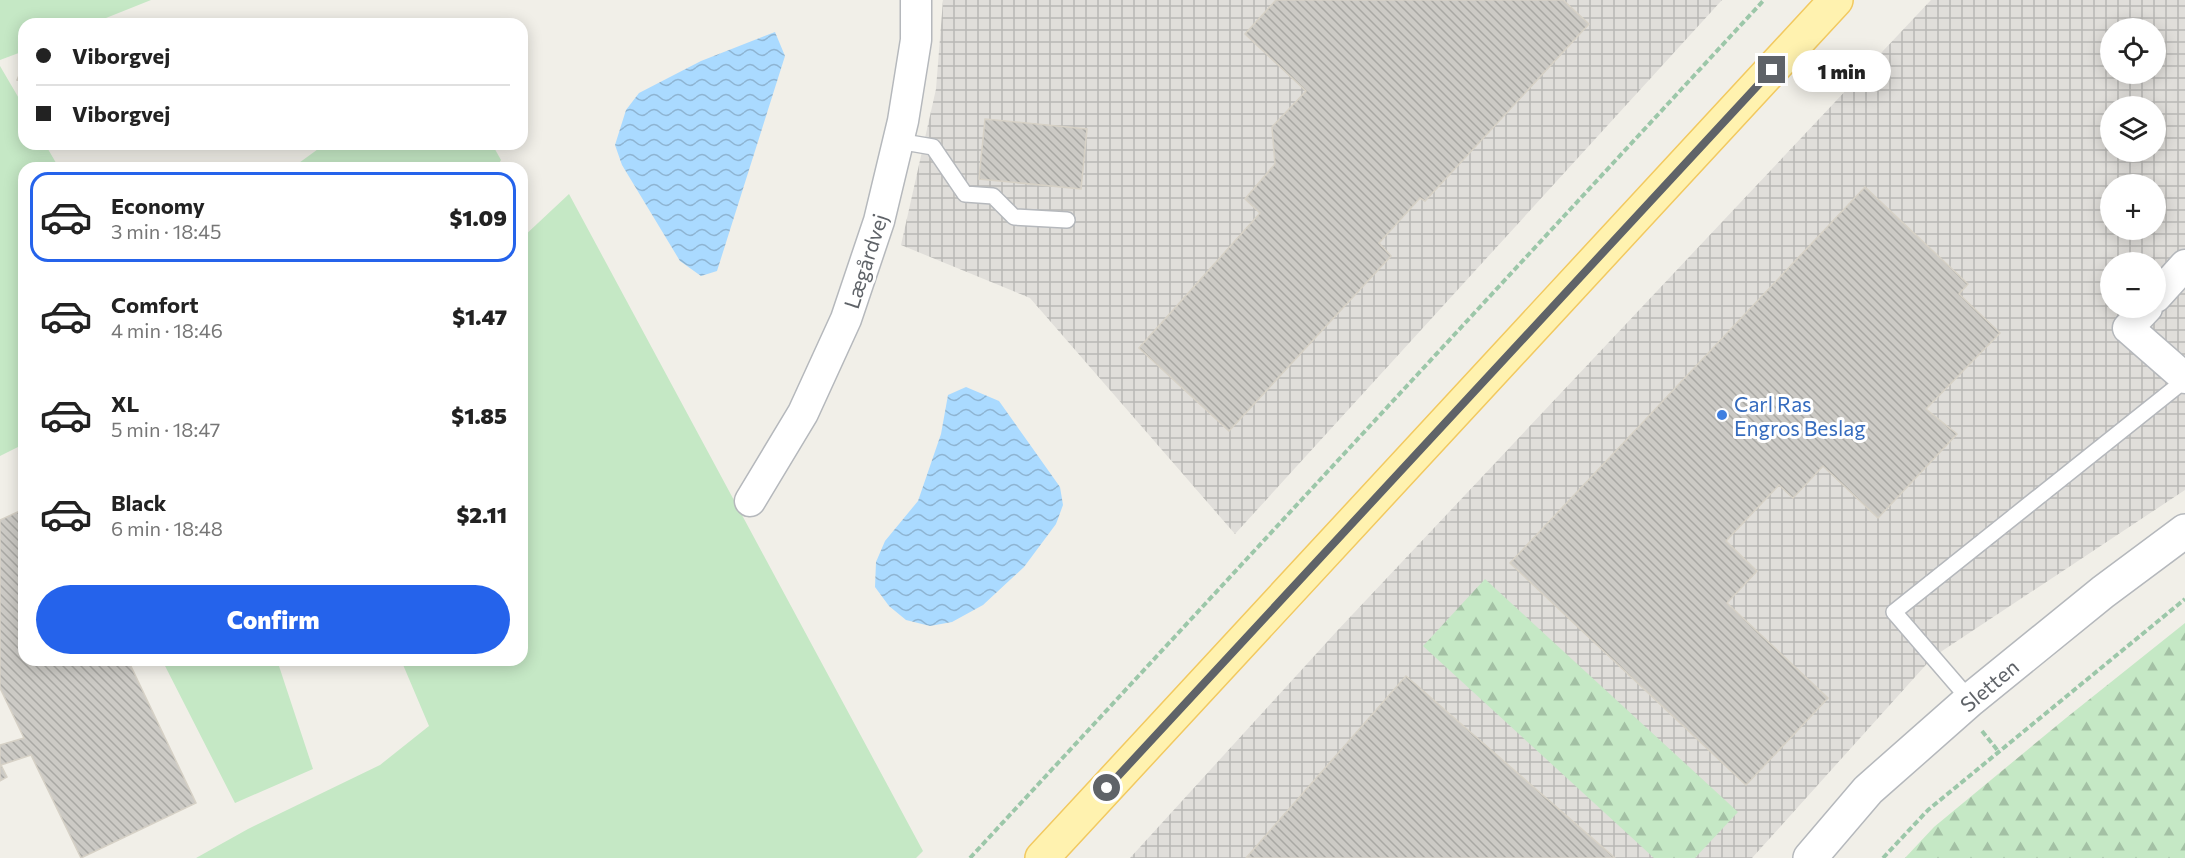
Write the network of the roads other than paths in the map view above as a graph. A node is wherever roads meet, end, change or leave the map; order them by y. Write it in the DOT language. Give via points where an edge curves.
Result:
graph roads {
  1 [pos="916,0"];
  2 [pos="1836,0"];
  3 [pos="898,141"];
  4 [pos="1067,220"];
  5 [pos="2185,265"];
  6 [pos="2166,286"];
  7 [pos="2137,318"];
  8 [pos="2185,379"];
  9 [pos="750,501"];
  10 [pos="2185,531"];
  11 [pos="1970,700"];
  12 [pos="1042,858"];
  13 [pos="1810,858"];
  1 -- 3 [label="street, Lægårdvej" via="916,40"];
  2 -- 12 [label="main road"];
  3 -- 4 [label="lane" via="933,147 965,194 993,196 1014,218"];
  3 -- 9 [label="street, Lægårdvej" via="879,221 846,319 803,413"];
  5 -- 6 [label="street"];
  7 -- 8 [label="street" via="2128,328"];
  8 -- 11 [label="lane" via="1894,612"];
  10 -- 11 [label="street, Sletten"];
  11 -- 13 [label="street, Sletten" via="1868,790"];
}
